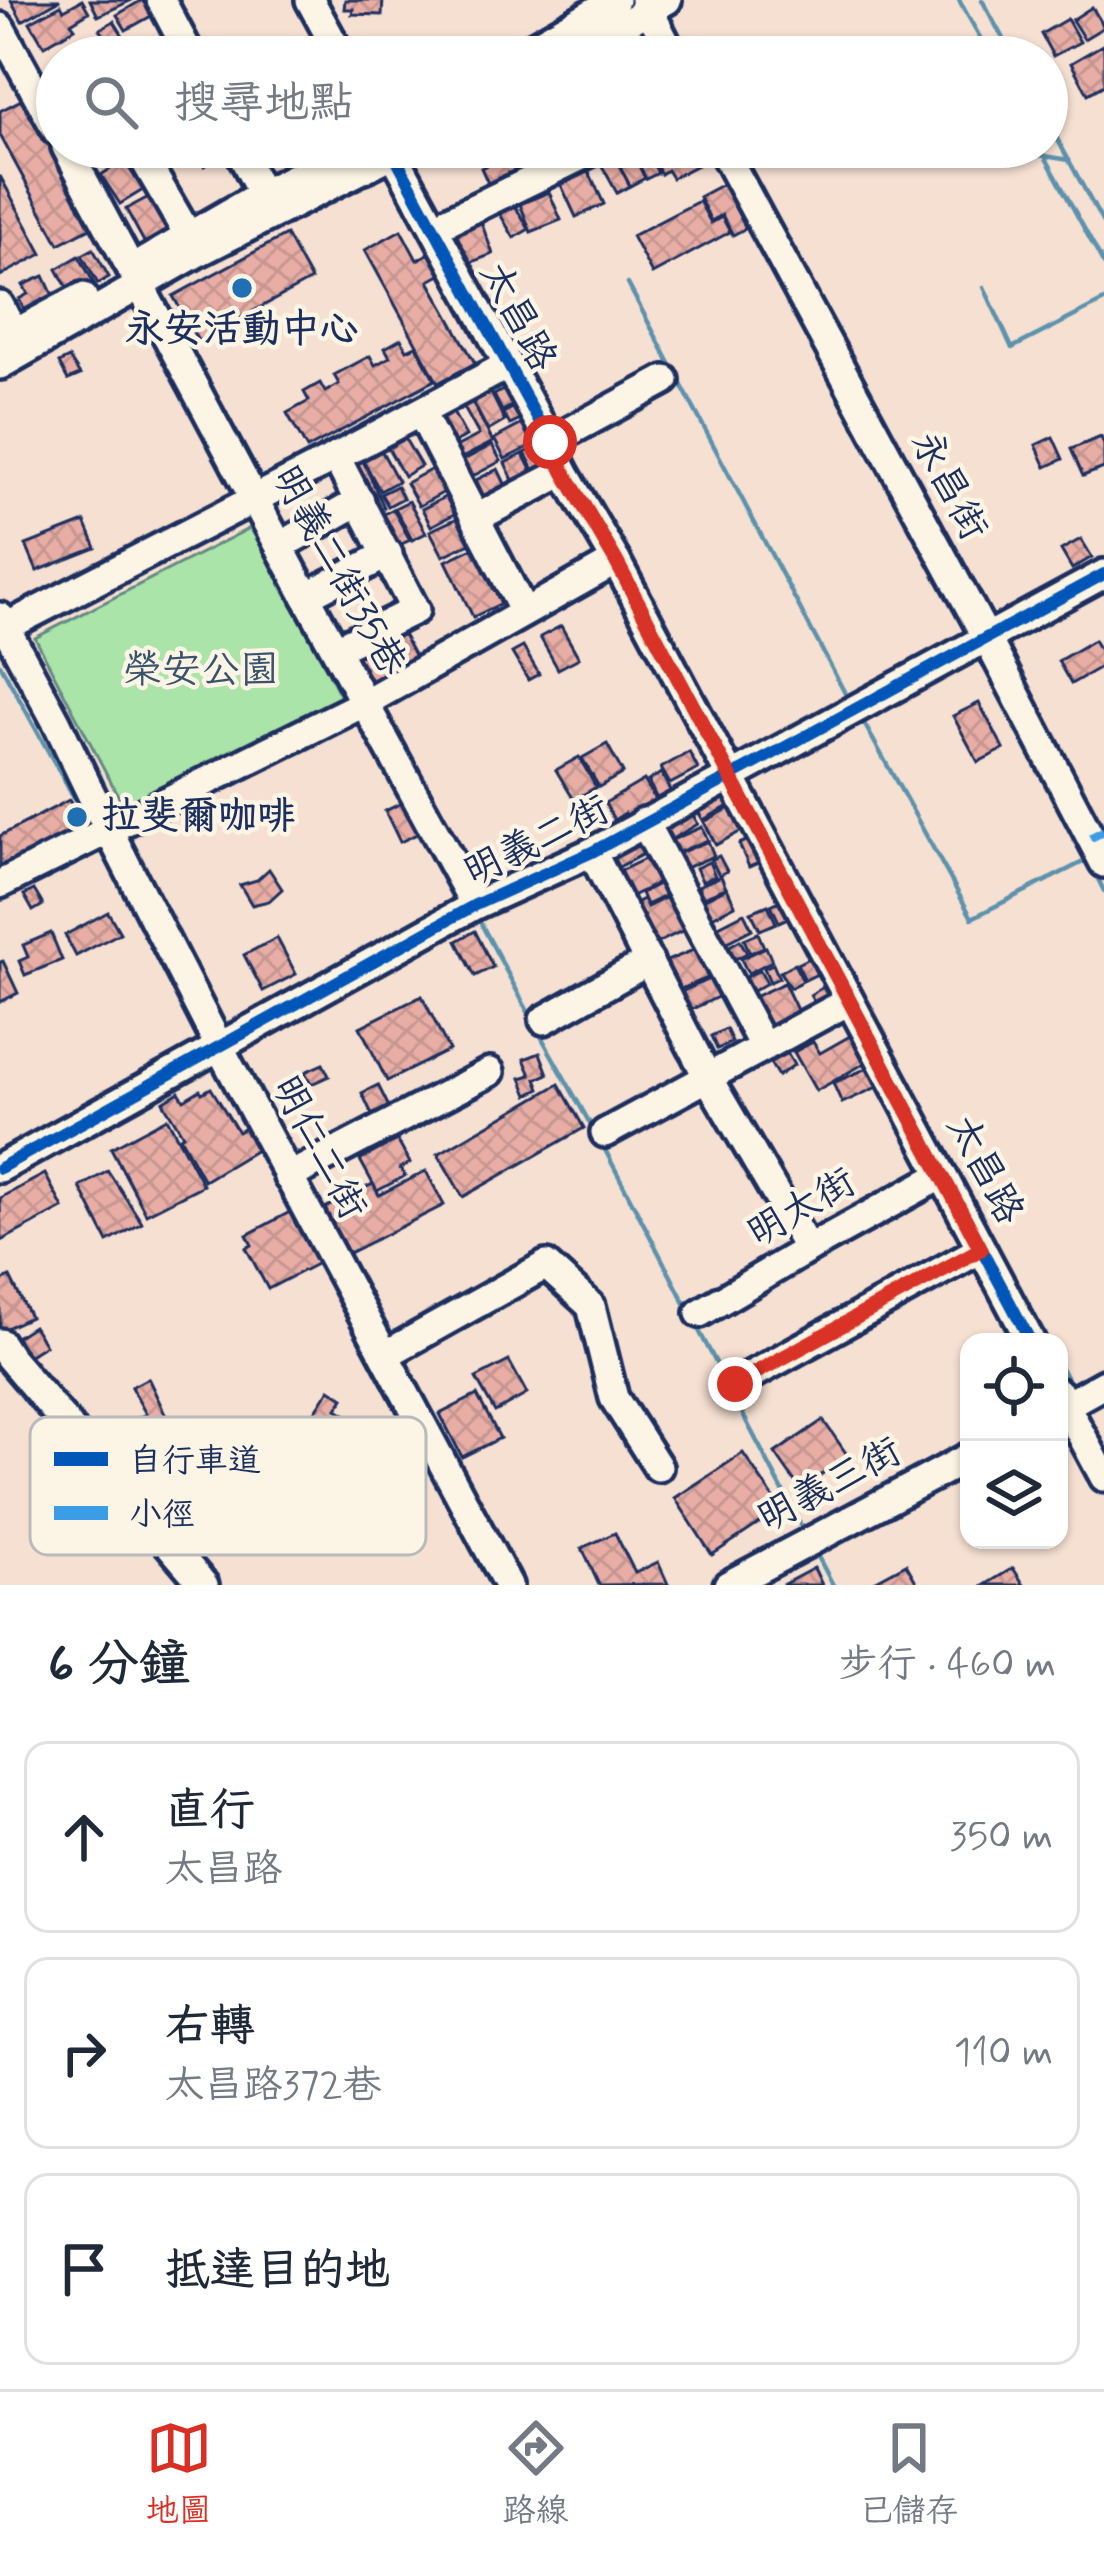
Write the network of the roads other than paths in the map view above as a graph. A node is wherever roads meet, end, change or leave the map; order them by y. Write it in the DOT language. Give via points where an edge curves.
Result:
graph roads {
  1 [pos="161,0"];
  2 [pos="310,0"];
  3 [pos="615,0"];
  4 [pos="653,3"];
  5 [pos="0,27"];
  6 [pos="180,36"];
  7 [pos="330,36"];
  8 [pos="552,36"];
  9 [pos="599,36"];
  10 [pos="666,36"];
  11 [pos="12,76"];
  12 [pos="36,105"];
  13 [pos="77,168"];
  14 [pos="149,168"];
  15 [pos="248,168"];
  16 [pos="322,168"];
  17 [pos="352,168"];
  18 [pos="406,168"];
  19 [pos="557,168"];
  20 [pos="732,168"];
  21 [pos="265,205"];
  22 [pos="435,227"];
  23 [pos="191,244"];
  24 [pos="136,276"];
  25 [pos="0,306"];
  26 [pos="10,348"];
  27 [pos="508,365"];
  28 [pos="665,380"];
  29 [pos="421,413"];
  30 [pos="550,442"];
  31 [pos="336,457"];
  32 [pos="564,472"];
  33 [pos="254,499"];
  34 [pos="360,501"];
  35 [pos="476,518"];
  36 [pos="280,546"];
  37 [pos="388,554"];
  38 [pos="616,561"];
  39 [pos="1104,574"];
  40 [pos="306,596"];
  41 [pos="524,612"];
  42 [pos="2,624"];
  43 [pos="986,637"];
  44 [pos="336,649"];
  45 [pos="366,702"];
  46 [pos="730,778"];
  47 [pos="644,822"];
  48 [pos="108,830"];
  49 [pos="1100,846"];
  50 [pos="592,852"];
  51 [pos="0,884"];
  52 [pos="475,905"];
  53 [pos="649,961"];
  54 [pos="849,1001"];
  55 [pos="544,1020"];
  56 [pos="763,1046"];
  57 [pos="220,1048"];
  58 [pos="490,1072"];
  59 [pos="708,1078"];
  60 [pos="605,1133"];
  61 [pos="0,1168"];
  62 [pos="943,1175"];
  63 [pos="288,1177"];
  64 [pos="808,1249"];
  65 [pos="981,1249"];
  66 [pos="700,1313"];
  67 [pos="1026,1333"];
  68 [pos="0,1343"];
  69 [pos="385,1354"];
  70 [pos="735,1384"];
  71 [pos="1104,1384"];
  72 [pos="1068,1399"];
  73 [pos="1068,1414"];
  74 [pos="62,1417"];
  75 [pos="419,1417"];
  76 [pos="426,1431"];
  77 [pos="960,1462"];
  78 [pos="658,1467"];
  79 [pos="1104,1477"];
  80 [pos="179,1555"];
  81 [pos="204,1585"];
  82 [pos="508,1585"];
  83 [pos="728,1585"];
  1 -- 6 [label="street"];
  2 -- 7 [label="street"];
  3 -- 8 [label="street"];
  4 -- 9 [label="street"];
  4 -- 10 [label="street"];
  5 -- 11 [label="street"];
  11 -- 12 [label="street"];
  13 -- 24 [label="street, 明義二街35巷"];
  14 -- 23 [label="street"];
  15 -- 21 [label="street"];
  16 -- 21 [label="street"];
  17 -- 21 [label="street"];
  18 -- 22 [label="street, 太昌路"];
  19 -- 22 [label="street"];
  20 -- 43 [label="street, 永昌街"];
  21 -- 23 [label="street"];
  22 -- 27 [label="street, 太昌路"];
  23 -- 24 [label="street"];
  24 -- 26 [label="street"];
  24 -- 33 [label="street, 明義二街35巷"];
  25 -- 26 [label="street"];
  27 -- 29 [label="street"];
  27 -- 30 [label="street, 太昌路"];
  28 -- 30 [label="street"];
  29 -- 31 [label="street"];
  29 -- 35 [label="street"];
  30 -- 32 [label="street, 太昌路"];
  31 -- 33 [label="street"];
  31 -- 34 [label="street"];
  32 -- 35 [label="street"];
  32 -- 38 [label="street, 太昌路"];
  33 -- 36 [label="street, 明義二街35巷"];
  33 -- 42 [label="street"];
  34 -- 36 [label="street"];
  34 -- 37 [label="street"];
  35 -- 41 [label="street"];
  36 -- 40 [label="street, 明義二街35巷"];
  37 -- 40 [label="street"];
  37 -- 44 [label="street" via="415,610"];
  38 -- 41 [label="street"];
  38 -- 46 [label="street, 太昌路"];
  39 -- 43 [label="street, 明義二街"];
  40 -- 44 [label="street, 明義二街35巷"];
  41 -- 45 [label="street"];
  42 -- 48 [label="street, 明仁二街"];
  43 -- 46 [label="street, 明義二街"];
  43 -- 49 [label="street, 永昌街"];
  44 -- 45 [label="street, 明義二街35巷"];
  45 -- 48 [label="street"];
  45 -- 52 [label="street, 明義二街35巷"];
  46 -- 47 [label="street, 明義二街"];
  46 -- 54 [label="street, 太昌路"];
  47 -- 50 [label="street, 明義二街"];
  47 -- 56 [label="street"];
  48 -- 51 [label="street"];
  48 -- 57 [label="street, 明仁二街"];
  50 -- 52 [label="street, 明義二街"];
  50 -- 53 [label="street"];
  52 -- 57 [label="street, 明義二街"];
  53 -- 55 [label="street"];
  53 -- 59 [label="street"];
  54 -- 56 [label="street"];
  54 -- 62 [label="street, 太昌路"];
  56 -- 59 [label="street"];
  57 -- 61 [label="street, 明義二街"];
  57 -- 63 [label="street, 明仁二街"];
  58 -- 63 [label="street"];
  59 -- 60 [label="street"];
  59 -- 64 [label="street"];
  62 -- 64 [label="street, 明太街"];
  62 -- 65 [label="street, 太昌路"];
  63 -- 69 [label="street, 明仁二街"];
  64 -- 66 [label="street, 明太街"];
  65 -- 67 [label="street, 太昌路"];
  65 -- 70 [label="street"];
  68 -- 74 [label="street"];
  69 -- 75 [label="street, 明仁二街"];
  69 -- 78 [label="street" via="546,1265 591,1306 614,1398"];
  71 -- 72 [label="street"];
  73 -- 79 [label="street"];
  76 -- 82 [label="street, 明仁二街"];
  77 -- 83 [label="street, 明義三街"];
  80 -- 81 [label="street"];
}
